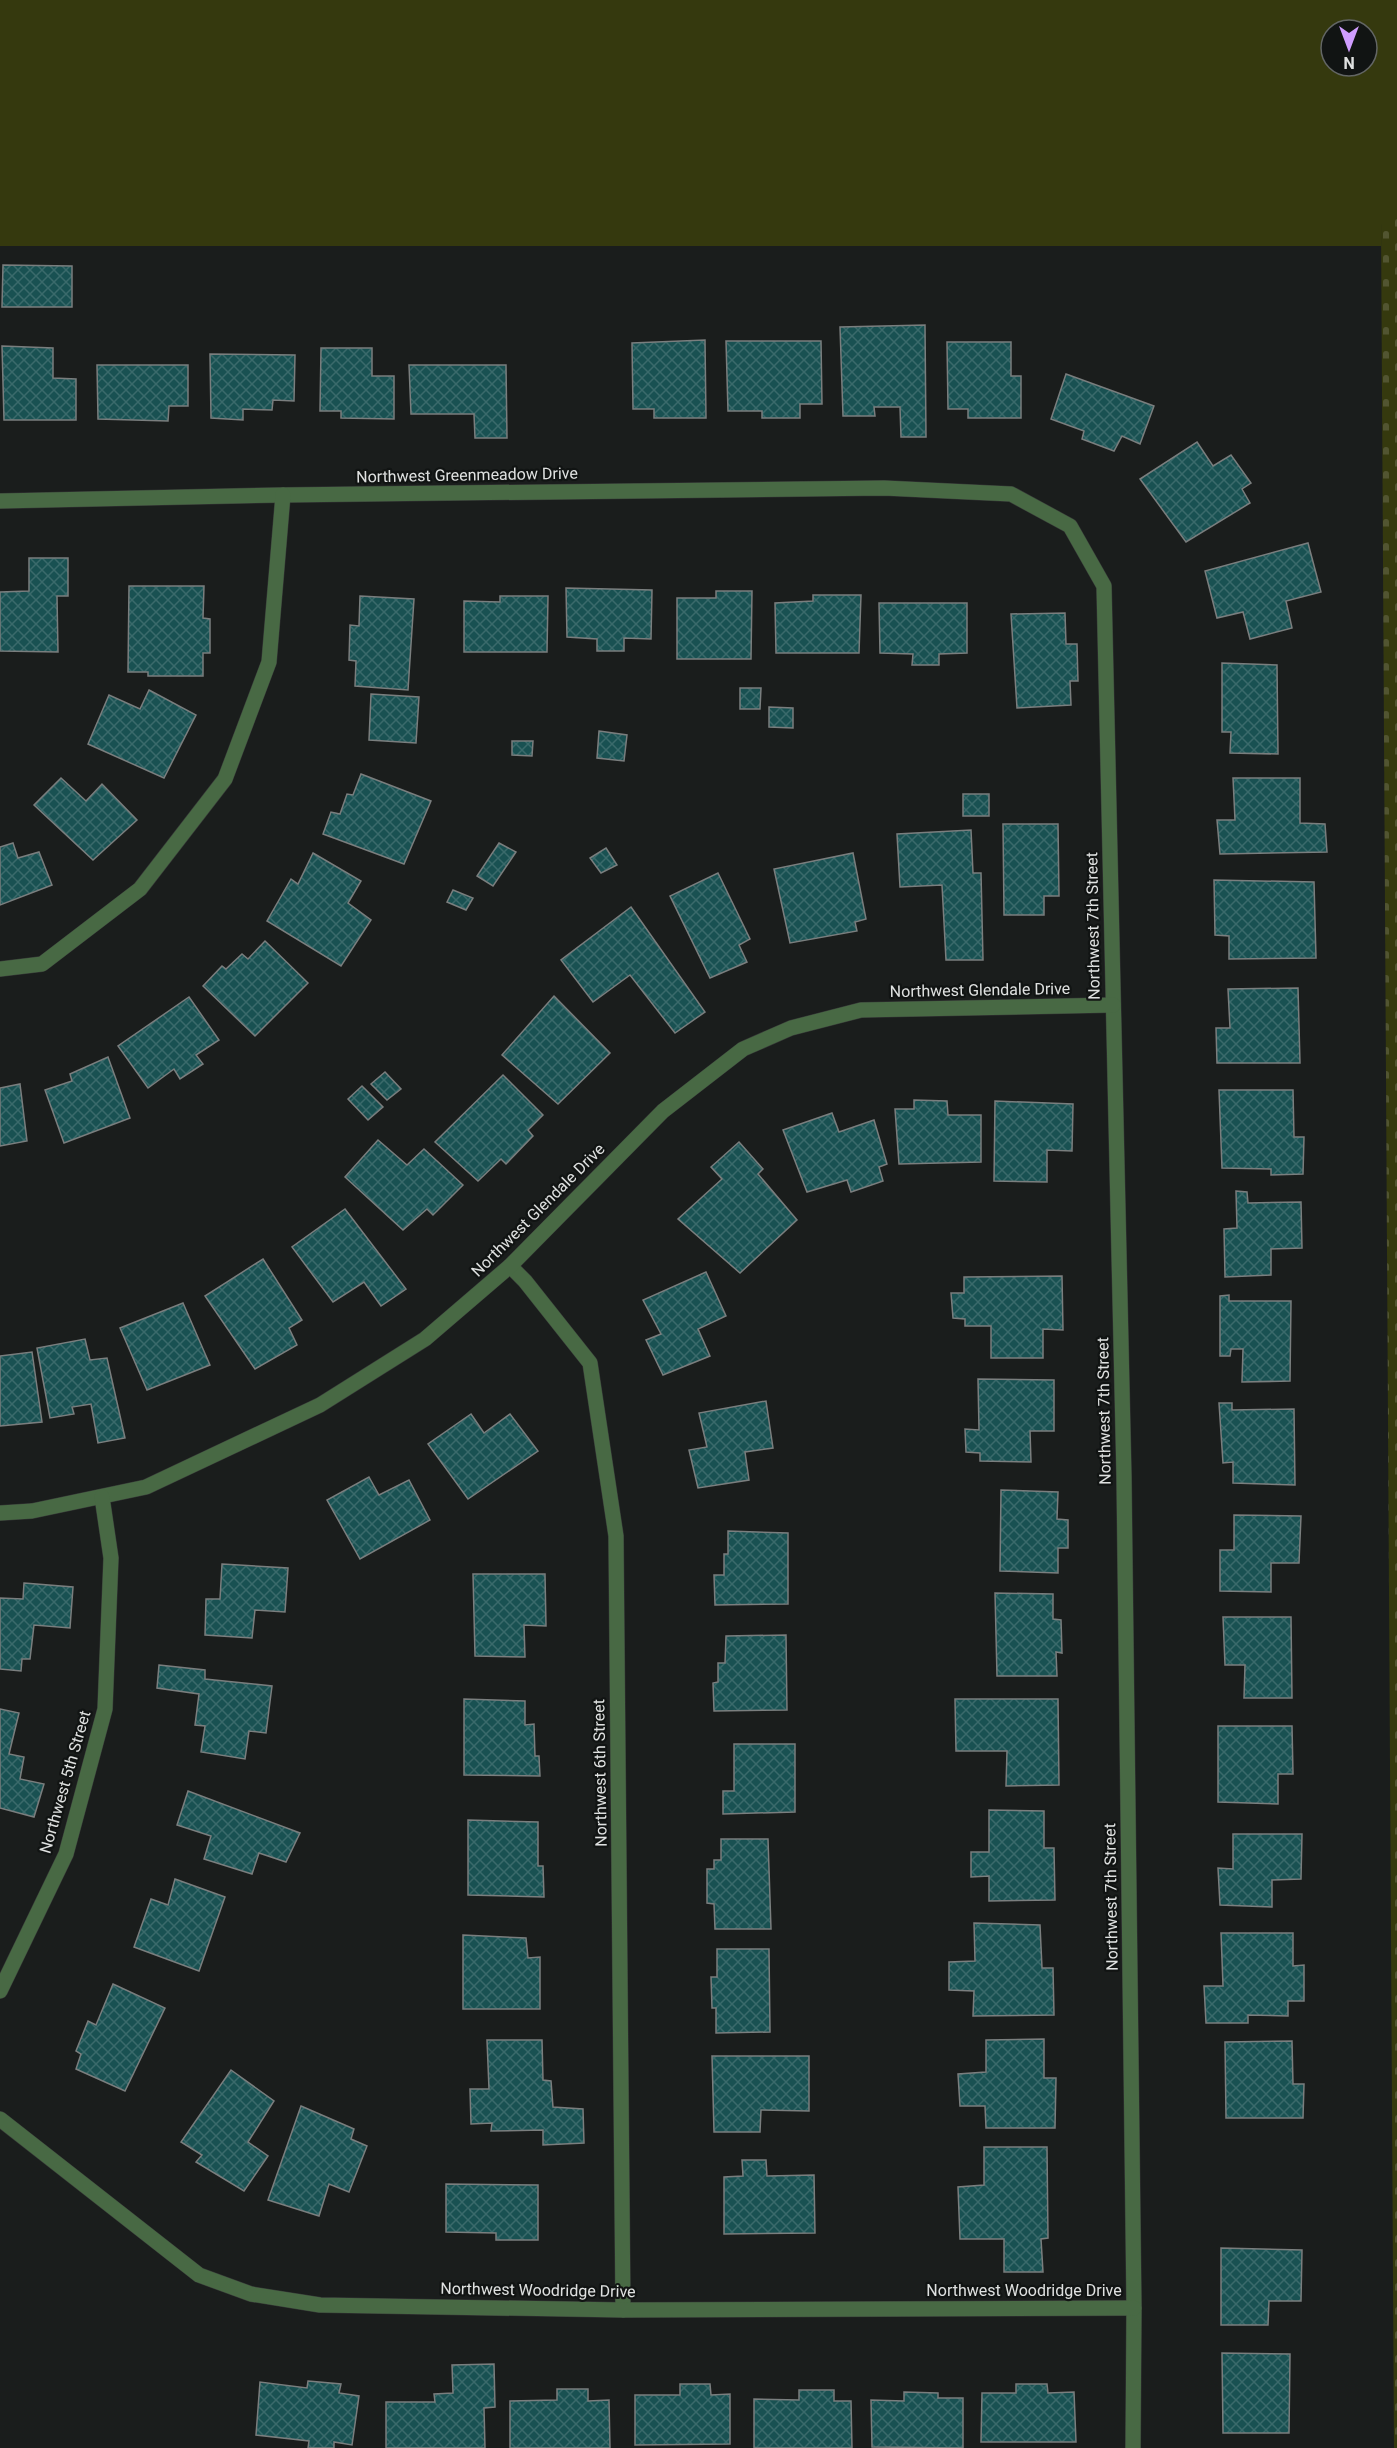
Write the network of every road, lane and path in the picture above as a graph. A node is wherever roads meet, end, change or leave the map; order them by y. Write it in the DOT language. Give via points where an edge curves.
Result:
graph roads {
  1 [pos="935,490"];
  2 [pos="283,495"];
  3 [pos="0,501"];
  4 [pos="0,969"];
  5 [pos="1113,1005"];
  6 [pos="510,1266"];
  7 [pos="102,1497"];
  8 [pos="0,1513"];
  9 [pos="0,1991"];
  10 [pos="0,2119"];
  11 [pos="1134,2308"];
  12 [pos="623,2310"];
  13 [pos="1133,2448"];
  1 -- 2 [label="street, Northwest Greenmeadow Drive"];
  1 -- 5 [label="street, Northwest 7th Street" via="1011,494 1070,526 1104,585"];
  2 -- 3 [label="street, Northwest Greenmeadow Drive"];
  2 -- 4 [label="street" via="268,662 225,779 140,889 42,964"];
  5 -- 6 [label="street, Northwest Glendale Drive" via="861,1010 791,1028 743,1049 663,1111"];
  5 -- 11 [label="street, Northwest 7th Street" via="1124,1477"];
  6 -- 7 [label="street, Northwest Glendale Drive" via="425,1339 320,1405 146,1486"];
  6 -- 12 [label="street, Northwest 6th Street" via="590,1363 616,1536"];
  7 -- 8 [label="street, Northwest Glendale Drive"];
  7 -- 9 [label="street, Northwest 5th Street" via="111,1558 105,1709 66,1854"];
  10 -- 12 [label="street, Northwest Woodridge Drive" via="200,2275 251,2294 320,2305"];
  11 -- 12 [label="street, Northwest Woodridge Drive"];
  11 -- 13 [label="street, Northwest 7th Street"];
}
